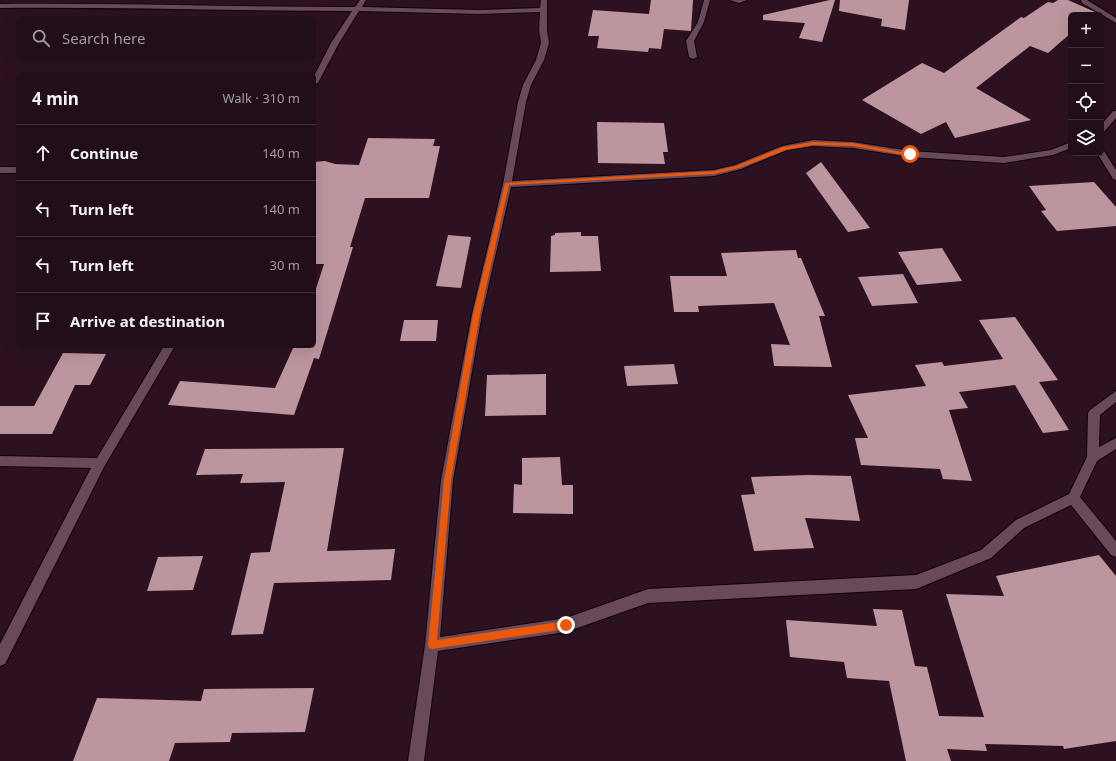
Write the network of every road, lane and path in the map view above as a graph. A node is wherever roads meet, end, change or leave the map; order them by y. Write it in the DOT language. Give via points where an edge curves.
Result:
graph roads {
  1 [pos="204,0"];
  2 [pos="363,0"];
  3 [pos="707,0"];
  4 [pos="733,0"];
  5 [pos="744,0"];
  6 [pos="1084,0"];
  7 [pos="544,5"];
  8 [pos="0,6"];
  9 [pos="199,8"];
  10 [pos="357,10"];
  11 [pos="1116,21"];
  12 [pos="693,57"];
  13 [pos="316,79"];
  14 [pos="1116,113"];
  15 [pos="1104,127"];
  16 [pos="1068,146"];
  17 [pos="1103,156"];
  18 [pos="0,170"];
  19 [pos="16,170"];
  20 [pos="1116,177"];
  21 [pos="507,184"];
  22 [pos="169,348"];
  23 [pos="1116,396"];
  24 [pos="1116,442"];
  25 [pos="1093,457"];
  26 [pos="0,461"];
  27 [pos="100,463"];
  28 [pos="1073,498"];
  29 [pos="1116,551"];
  30 [pos="432,645"];
  31 [pos="0,659"];
  32 [pos="416,761"];
  1 -- 9 [label="street"];
  2 -- 10 [label="street"];
  3 -- 12 [label="street" via="701,22 690,41"];
  4 -- 5 [label="street"];
  6 -- 11 [label="street"];
  7 -- 10 [label="street" via="479,12"];
  7 -- 21 [label="street" via="545,43 522,102"];
  8 -- 9 [label="street" via="101,5"];
  9 -- 10 [label="street"];
  10 -- 13 [label="street" via="335,43"];
  14 -- 15 [label="street"];
  16 -- 21 [label="street" via="1052,152 1004,160 910,154 853,145 813,143 785,148 738,167 714,173"];
  17 -- 20 [label="street"];
  18 -- 19 [label="street"];
  21 -- 30 [label="street" via="476,314 447,480"];
  22 -- 27 [label="street"];
  23 -- 25 [label="street" via="1094,413"];
  24 -- 25 [label="street"];
  25 -- 28 [label="street"];
  26 -- 27 [label="street"];
  27 -- 31 [label="street"];
  28 -- 29 [label="street"];
  28 -- 30 [label="street" via="1020,524 986,554 916,582 648,596 566,625"];
  30 -- 32 [label="street"];
}
